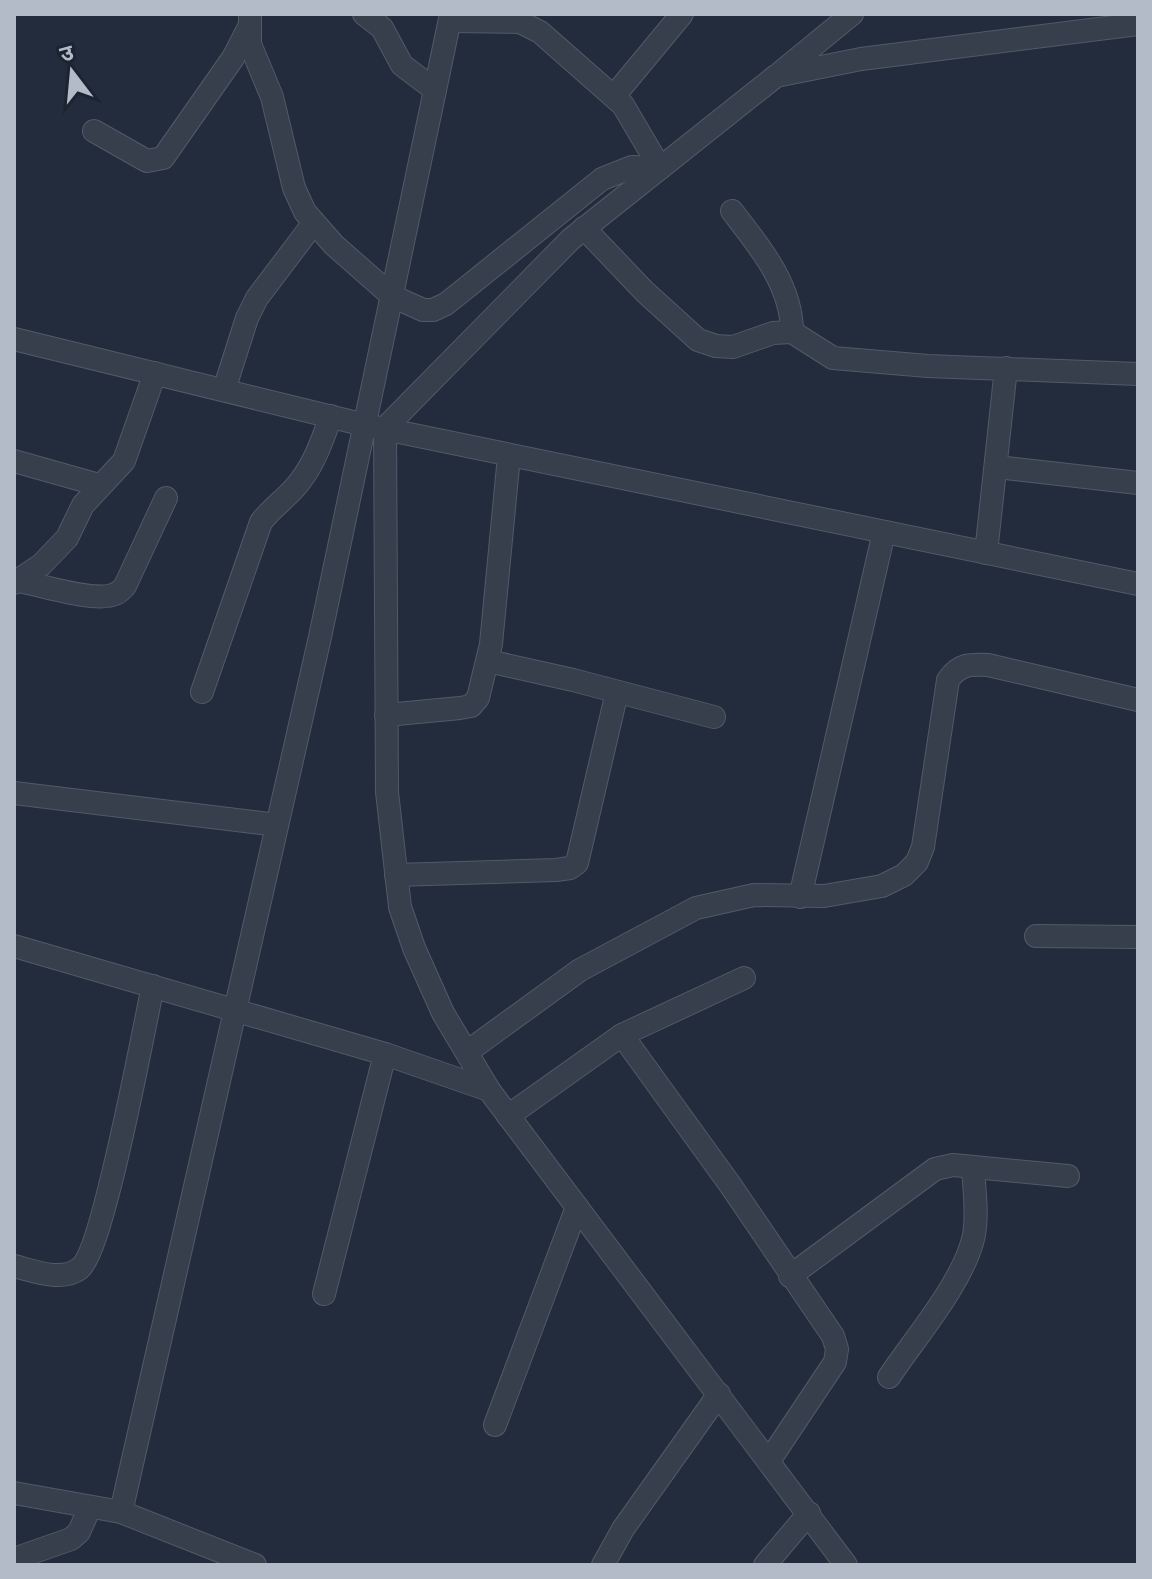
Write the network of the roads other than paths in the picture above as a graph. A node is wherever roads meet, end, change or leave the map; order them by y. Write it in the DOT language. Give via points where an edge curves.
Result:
graph roads {
  1 [pos="364,14"];
  2 [pos="682,14"];
  3 [pos="450,17"];
  4 [pos="837,18"];
  5 [pos="249,21"];
  6 [pos="1102,21"];
  7 [pos="1138,24"];
  8 [pos="776,76"];
  9 [pos="435,90"];
  10 [pos="614,96"];
  11 [pos="94,131"];
  12 [pos="660,168"];
  13 [pos="732,211"];
  14 [pos="313,224"];
  15 [pos="584,228"];
  16 [pos="392,296"];
  17 [pos="792,332"];
  18 [pos="14,339"];
  19 [pos="1006,368"];
  20 [pos="155,373"];
  21 [pos="1138,374"];
  22 [pos="224,390"];
  23 [pos="331,416"];
  24 [pos="375,426"];
  25 [pos="509,456"];
  26 [pos="14,461"];
  27 [pos="997,467"];
  28 [pos="1138,483"];
  29 [pos="99,485"];
  30 [pos="166,498"];
  31 [pos="884,532"];
  32 [pos="986,553"];
  33 [pos="17,582"];
  34 [pos="1138,584"];
  35 [pos="488,661"];
  36 [pos="202,692"];
  37 [pos="617,692"];
  38 [pos="1138,700"];
  39 [pos="386,715"];
  40 [pos="714,717"];
  41 [pos="14,793"];
  42 [pos="277,825"];
  43 [pos="396,875"];
  44 [pos="800,897"];
  45 [pos="1036,936"];
  46 [pos="1138,937"];
  47 [pos="14,946"];
  48 [pos="744,978"];
  49 [pos="153,986"];
  50 [pos="235,1010"];
  51 [pos="622,1035"];
  52 [pos="467,1052"];
  53 [pos="385,1054"];
  54 [pos="489,1090"];
  55 [pos="508,1116"];
  56 [pos="973,1167"];
  57 [pos="1068,1176"];
  58 [pos="577,1207"];
  59 [pos="14,1266"];
  60 [pos="790,1276"];
  61 [pos="324,1294"];
  62 [pos="889,1377"];
  63 [pos="719,1394"];
  64 [pos="495,1425"];
  65 [pos="769,1461"];
  66 [pos="14,1493"];
  67 [pos="90,1507"];
  68 [pos="121,1512"];
  69 [pos="809,1513"];
  70 [pos="14,1559"];
  71 [pos="255,1565"];
  72 [pos="603,1565"];
  73 [pos="765,1565"];
  74 [pos="846,1565"];
  1 -- 9 [label="street" via="382,28 402,65"];
  2 -- 10 [label="street"];
  3 -- 9 [label="street"];
  3 -- 10 [label="street" via="530,26"];
  4 -- 8 [label="street"];
  5 -- 11 [label="street" via="233,58 163,158 147,161"];
  5 -- 14 [label="street" via="254,55 272,97 294,188"];
  6 -- 7 [label="street"];
  6 -- 8 [label="street"];
  8 -- 12 [label="street"];
  9 -- 16 [label="street"];
  10 -- 12 [label="street"];
  12 -- 15 [label="street"];
  12 -- 16 [label="street" via="632,167 602,179 446,304 423,310"];
  13 -- 17 [label="street" via="772,267 787,299"];
  14 -- 16 [label="street"];
  14 -- 22 [label="street" via="257,298"];
  15 -- 17 [label="street" via="698,340 733,347"];
  15 -- 24 [label="street"];
  16 -- 24 [label="street"];
  17 -- 19 [label="street" via="833,358"];
  18 -- 20 [label="street"];
  19 -- 21 [label="street"];
  19 -- 27 [label="street"];
  20 -- 22 [label="street"];
  20 -- 29 [label="street" via="124,461"];
  22 -- 23 [label="street"];
  23 -- 24 [label="street"];
  23 -- 36 [label="street" via="301,480 261,522"];
  24 -- 25 [label="street"];
  24 -- 39 [label="street"];
  24 -- 42 [label="street"];
  25 -- 31 [label="street"];
  25 -- 35 [label="street"];
  26 -- 29 [label="street"];
  27 -- 28 [label="street"];
  27 -- 32 [label="street"];
  29 -- 33 [label="street" via="67,538"];
  30 -- 33 [label="street" via="125,586 115,595"];
  31 -- 32 [label="street"];
  31 -- 44 [label="street"];
  32 -- 34 [label="street"];
  35 -- 37 [label="street"];
  35 -- 39 [label="street" via="471,706"];
  37 -- 40 [label="street"];
  37 -- 43 [label="street" via="577,863 556,870"];
  38 -- 44 [label="street" via="965,664 948,680 917,862 882,886"];
  39 -- 43 [label="street"];
  41 -- 42 [label="street"];
  42 -- 50 [label="street"];
  43 -- 52 [label="street" via="414,948"];
  44 -- 52 [label="street" via="754,895 696,908 580,970"];
  45 -- 46 [label="street"];
  47 -- 49 [label="street"];
  48 -- 51 [label="street"];
  49 -- 50 [label="street"];
  49 -- 59 [label="street" via="91,1253 82,1268 66,1275"];
  50 -- 53 [label="street"];
  50 -- 68 [label="street"];
  51 -- 55 [label="street"];
  51 -- 60 [label="street"];
  52 -- 54 [label="street"];
  53 -- 54 [label="street"];
  53 -- 61 [label="street"];
  54 -- 55 [label="street"];
  55 -- 58 [label="street"];
  56 -- 57 [label="street"];
  56 -- 60 [label="street" via="953,1165 928,1173"];
  56 -- 62 [label="street" via="975,1214 968,1255"];
  58 -- 63 [label="street"];
  58 -- 64 [label="street"];
  60 -- 65 [label="street" via="837,1349 835,1362"];
  63 -- 65 [label="street"];
  63 -- 72 [label="street"];
  65 -- 69 [label="street"];
  66 -- 67 [label="street"];
  67 -- 68 [label="street"];
  67 -- 70 [label="street" via="71,1539"];
  68 -- 71 [label="street"];
  69 -- 73 [label="street"];
  69 -- 74 [label="street"];
}
